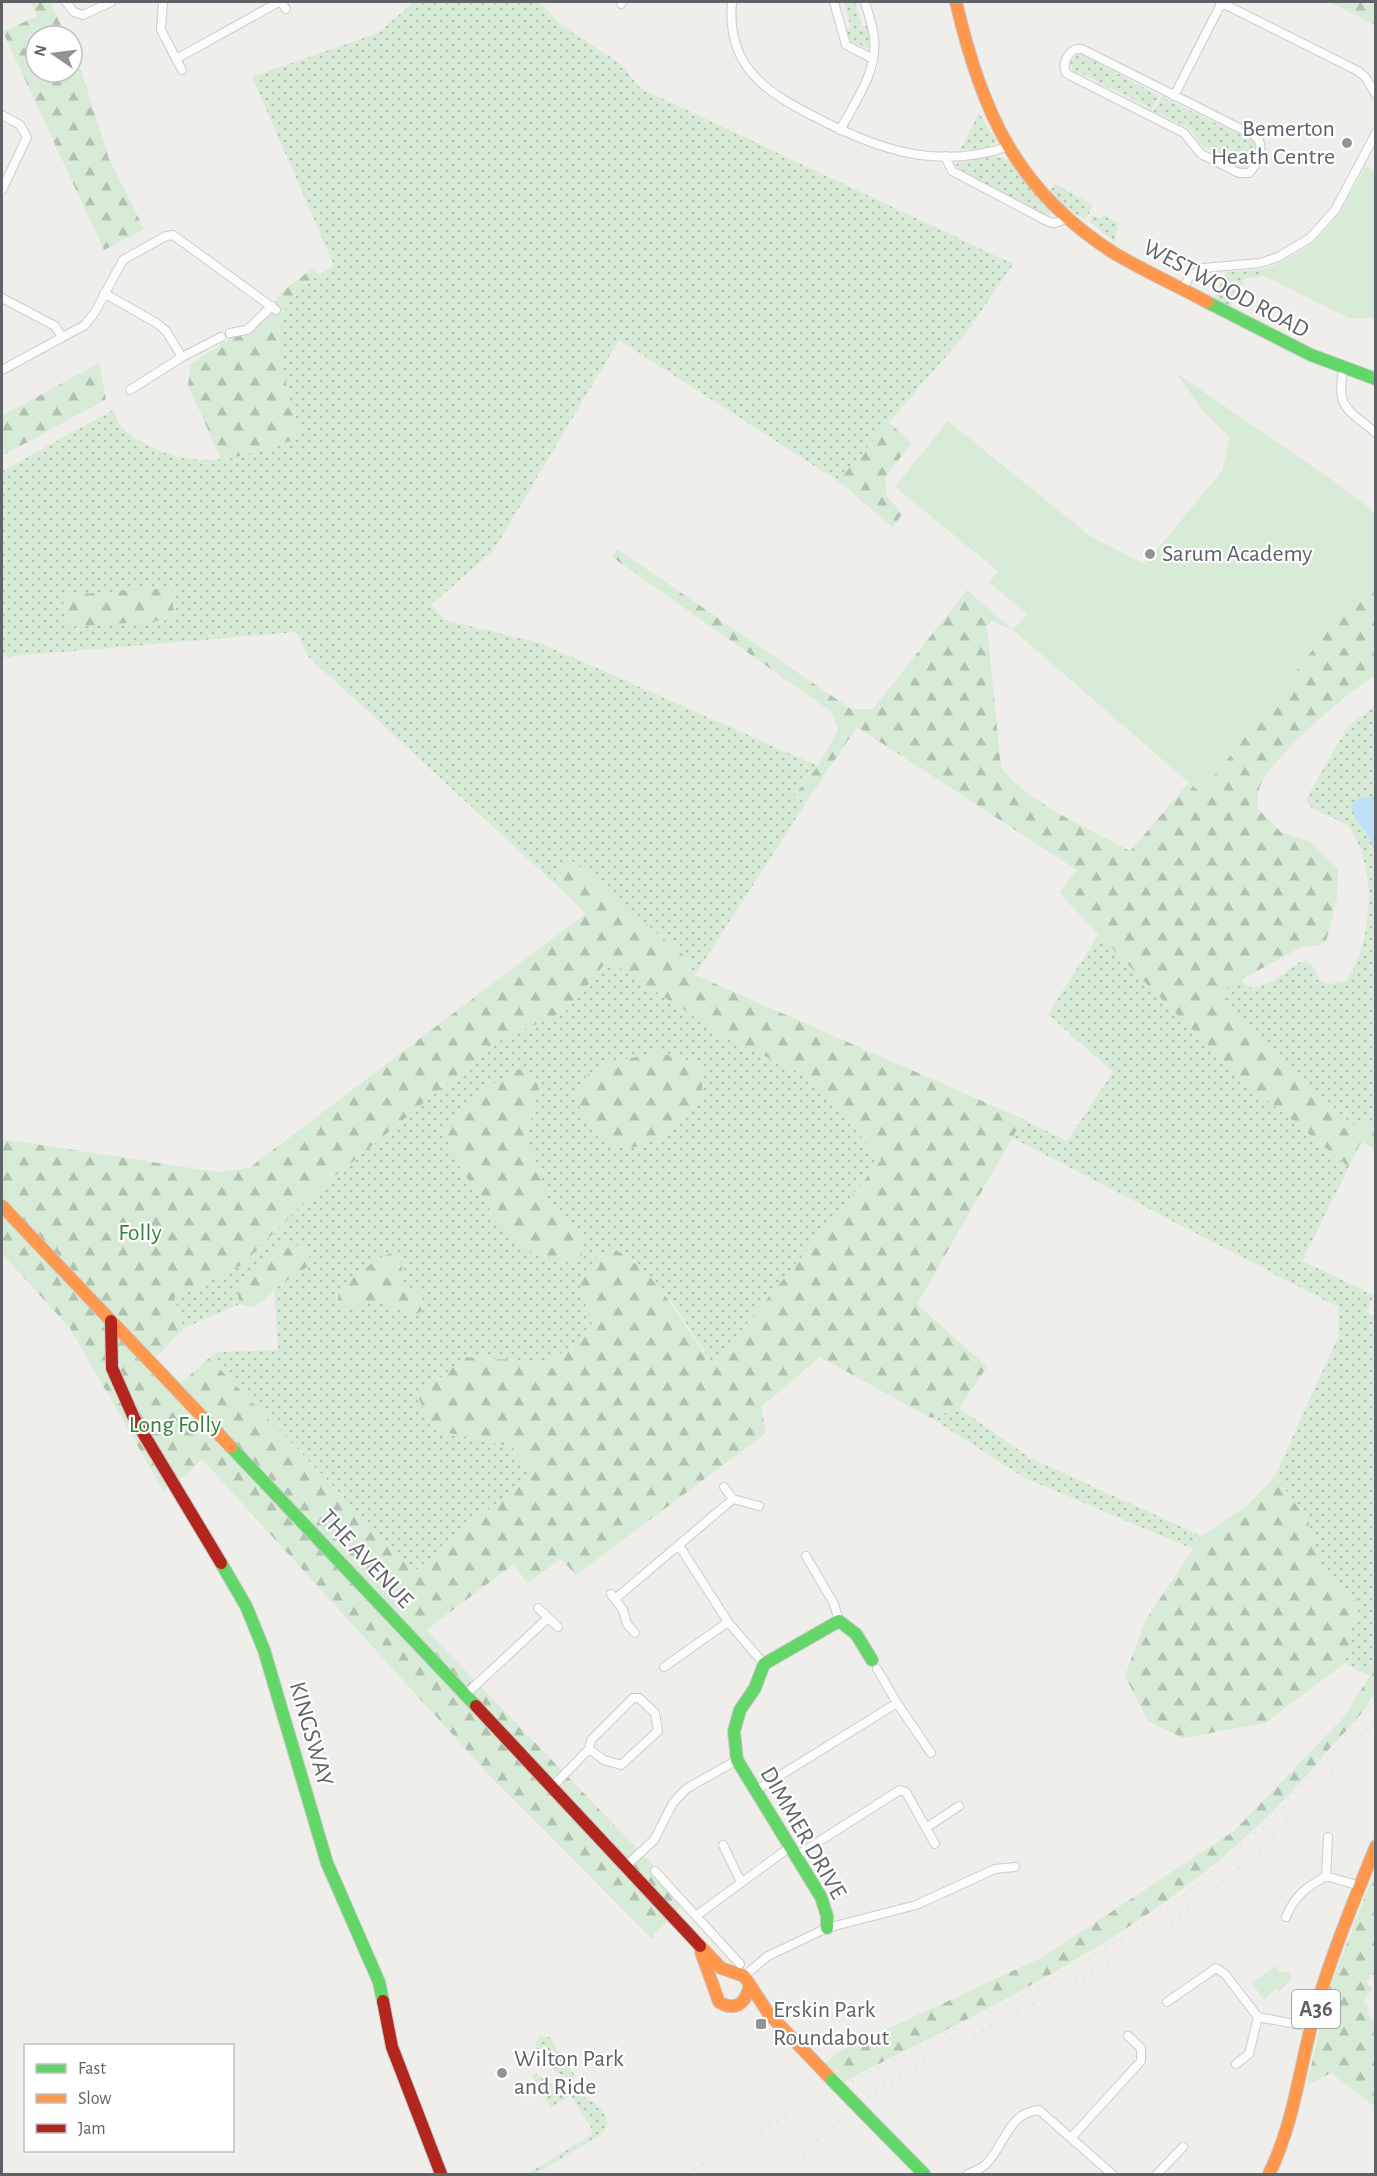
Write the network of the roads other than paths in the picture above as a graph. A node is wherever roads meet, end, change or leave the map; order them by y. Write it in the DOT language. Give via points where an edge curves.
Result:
graph roads {
  1 [pos="66,2"];
  2 [pos="111,2"];
  3 [pos="163,2"];
  4 [pos="732,2"];
  5 [pos="834,2"];
  6 [pos="865,2"];
  7 [pos="956,2"];
  8 [pos="1221,2"];
  9 [pos="282,4"];
  10 [pos="176,59"];
  11 [pos="873,59"];
  12 [pos="182,70"];
  13 [pos="1376,95"];
  14 [pos="1174,96"];
  15 [pos="2,115"];
  16 [pos="840,130"];
  17 [pos="1376,134"];
  18 [pos="1007,147"];
  19 [pos="945,156"];
  20 [pos="2,190"];
  21 [pos="1066,219"];
  22 [pos="1183,289"];
  23 [pos="104,292"];
  24 [pos="2,298"];
  25 [pos="62,337"];
  26 [pos="182,357"];
  27 [pos="2,370"];
  28 [pos="1343,370"];
  29 [pos="1376,378"];
  30 [pos="130,390"];
  31 [pos="1376,433"];
  32 [pos="2,1206"];
  33 [pos="111,1321"];
  34 [pos="724,1487"];
  35 [pos="733,1499"];
  36 [pos="759,1506"];
  37 [pos="680,1547"];
  38 [pos="806,1556"];
  39 [pos="538,1608"];
  40 [pos="548,1618"];
  41 [pos="839,1621"];
  42 [pos="728,1622"];
  43 [pos="558,1628"];
  44 [pos="634,1633"];
  45 [pos="764,1664"];
  46 [pos="874,1664"];
  47 [pos="664,1667"];
  48 [pos="465,1695"];
  49 [pos="897,1703"];
  50 [pos="589,1749"];
  51 [pos="931,1753"];
  52 [pos="737,1760"];
  53 [pos="552,1786"];
  54 [pos="755,1791"];
  55 [pos="959,1806"];
  56 [pos="926,1828"];
  57 [pos="1328,1837"];
  58 [pos="935,1844"];
  59 [pos="723,1845"];
  60 [pos="1376,1846"];
  61 [pos="793,1851"];
  62 [pos="627,1865"];
  63 [pos="1015,1867"];
  64 [pos="655,1872"];
  65 [pos="1326,1876"];
  66 [pos="741,1882"];
  67 [pos="1360,1886"];
  68 [pos="696,1916"];
  69 [pos="1286,1917"];
  70 [pos="827,1928"];
  71 [pos="697,1943"];
  72 [pos="742,1970"];
  73 [pos="728,1972"];
  74 [pos="750,1988"];
  75 [pos="714,1989"];
  76 [pos="1167,2002"];
  77 [pos="741,2004"];
  78 [pos="769,2014"];
  79 [pos="1258,2017"];
  80 [pos="1311,2027"];
  81 [pos="1128,2036"];
  82 [pos="1236,2064"];
  83 [pos="1071,2138"];
  84 [pos="1183,2147"];
  85 [pos="441,2175"];
  86 [pos="924,2175"];
  87 [pos="968,2175"];
  88 [pos="1112,2175"];
  89 [pos="1157,2175"];
  90 [pos="1269,2175"];
  1 -- 2 [label="street" via="74,12 83,15"];
  3 -- 10 [label="street" via="161,30"];
  4 -- 16 [label="street" via="737,48 759,84"];
  5 -- 11 [label="street" via="846,45"];
  6 -- 11 [label="street" via="874,36"];
  7 -- 18 [label="main road, WESTWOOD ROAD" via="980,94"];
  8 -- 13 [label="street" via="1358,71"];
  8 -- 14 [label="street"];
  9 -- 10 [label="street"];
  10 -- 12 [label="street"];
  11 -- 16 [label="street"];
  14 -- 14 [label="street" via="1257,137 1261,151 1249,173 1239,173 1201,154 1184,134 1066,73 1065,63 1071,51 1083,49"];
  15 -- 20 [label="street" via="20,125 27,137"];
  16 -- 19 [label="street" via="887,149"];
  17 -- 22 [label="street" via="1335,210 1310,238 1260,263 1203,268 1189,278"];
  18 -- 19 [label="street"];
  18 -- 21 [label="main road, WESTWOOD ROAD"];
  19 -- 21 [label="street, WESTWOOD ROAD" via="952,171 1049,222"];
  21 -- 22 [label="main road, WESTWOOD ROAD" via="1113,252"];
  22 -- 28 [label="main road, WESTWOOD ROAD"];
  23 -- 25 [label="street" via="84,325"];
  23 -- 26 [label="street" via="158,324"];
  23 -- 26 [label="street" via="123,260 173,235 274,308 247,330 226,335"];
  24 -- 25 [label="street" via="55,326"];
  25 -- 27 [label="street"];
  26 -- 30 [label="street"];
  28 -- 29 [label="main road, WESTWOOD ROAD"];
  28 -- 31 [label="street" via="1342,404"];
  32 -- 33 [label="main road, THE AVENUE"];
  33 -- 48 [label="main road, THE AVENUE"];
  33 -- 85 [label="main road, KINGSWAY" via="112,1368 134,1418 246,1606 264,1650 327,1863 379,1982 392,2047"];
  34 -- 35 [label="street"];
  35 -- 36 [label="street"];
  35 -- 37 [label="street"];
  37 -- 42 [label="street"];
  37 -- 44 [label="street" via="613,1597"];
  38 -- 41 [label="street" via="834,1604"];
  39 -- 40 [label="street"];
  40 -- 43 [label="street"];
  40 -- 48 [label="street"];
  41 -- 45 [label="main road"];
  41 -- 46 [label="main road" via="856,1634"];
  42 -- 45 [label="street"];
  42 -- 47 [label="street"];
  45 -- 52 [label="main road" via="736,1719"];
  46 -- 49 [label="street"];
  48 -- 53 [label="main road, THE AVENUE"];
  49 -- 51 [label="street"];
  49 -- 54 [label="street"];
  50 -- 50 [label="street" via="604,1760 621,1765 658,1731 652,1707 633,1698 591,1740"];
  50 -- 53 [label="street"];
  52 -- 54 [label="main road, DIMMER DRIVE"];
  52 -- 62 [label="street" via="686,1789 673,1803 654,1840"];
  53 -- 62 [label="main road, THE AVENUE"];
  54 -- 61 [label="main road, DIMMER DRIVE"];
  55 -- 56 [label="street"];
  56 -- 58 [label="street"];
  56 -- 61 [label="street" via="906,1792 900,1790"];
  57 -- 65 [label="street"];
  59 -- 66 [label="street"];
  60 -- 67 [label="main road, A36"];
  61 -- 66 [label="street"];
  61 -- 70 [label="main road, DIMMER DRIVE" via="820,1897"];
  62 -- 71 [label="main road, THE AVENUE"];
  63 -- 70 [label="street" via="995,1869 916,1905"];
  64 -- 68 [label="street"];
  65 -- 67 [label="street"];
  65 -- 69 [label="street" via="1304,1888"];
  66 -- 68 [label="street"];
  67 -- 80 [label="main road, A36" via="1326,1973"];
  68 -- 72 [label="street"];
  70 -- 72 [label="street"];
  71 -- 73 [label="main road, THE AVENUE"];
  71 -- 75 [label="main road, THE AVENUE"];
  72 -- 73 [label="main road, THE AVENUE"];
  72 -- 74 [label="main road"];
  73 -- 75 [label="main road" via="718,1978"];
  74 -- 77 [label="main road"];
  74 -- 78 [label="main road"];
  75 -- 77 [label="main road" via="724,2005"];
  76 -- 79 [label="street" via="1216,1968"];
  77 -- 78 [label="main road"];
  78 -- 86 [label="main road, bridge"];
  79 -- 80 [label="street"];
  79 -- 82 [label="street" via="1249,2054"];
  80 -- 90 [label="main road, A36" via="1293,2119"];
  81 -- 83 [label="street" via="1141,2048 1141,2061"];
  83 -- 87 [label="street" via="1039,2110 1026,2111 1013,2123 985,2165"];
  83 -- 88 [label="street"];
  84 -- 89 [label="street"];
}
